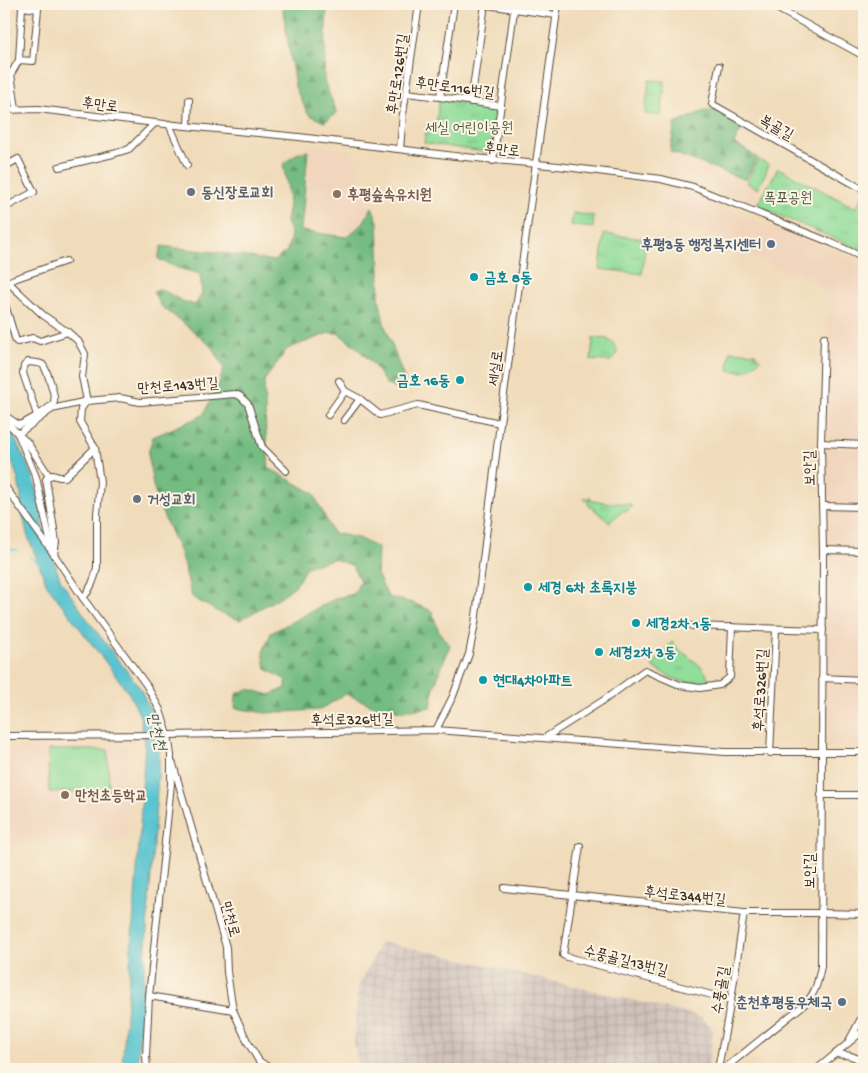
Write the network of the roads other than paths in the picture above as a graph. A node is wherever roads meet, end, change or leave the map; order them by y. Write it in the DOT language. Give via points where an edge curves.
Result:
graph roads {
  1 [pos="419,4"];
  2 [pos="454,4"];
  3 [pos="483,4"];
  4 [pos="558,4"];
  5 [pos="769,4"];
  6 [pos="515,6"];
  7 [pos="556,15"];
  8 [pos="864,56"];
  9 [pos="19,60"];
  10 [pos="719,66"];
  11 [pos="406,93"];
  12 [pos="440,97"];
  13 [pos="189,100"];
  14 [pos="471,102"];
  15 [pos="501,106"];
  16 [pos="16,109"];
  17 [pos="4,110"];
  18 [pos="155,123"];
  19 [pos="169,124"];
  20 [pos="188,126"];
  21 [pos="400,148"];
  22 [pos="493,160"];
  23 [pos="187,165"];
  24 [pos="536,165"];
  25 [pos="4,167"];
  26 [pos="59,167"];
  27 [pos="864,190"];
  28 [pos="4,208"];
  29 [pos="864,258"];
  30 [pos="66,261"];
  31 [pos="6,281"];
  32 [pos="4,301"];
  33 [pos="68,332"];
  34 [pos="824,337"];
  35 [pos="339,381"];
  36 [pos="345,391"];
  37 [pos="360,399"];
  38 [pos="87,401"];
  39 [pos="4,415"];
  40 [pos="37,415"];
  41 [pos="328,415"];
  42 [pos="4,419"];
  43 [pos="344,420"];
  44 [pos="500,423"];
  45 [pos="18,434"];
  46 [pos="821,443"];
  47 [pos="864,445"];
  48 [pos="94,448"];
  49 [pos="286,472"];
  50 [pos="49,476"];
  51 [pos="4,485"];
  52 [pos="822,506"];
  53 [pos="864,507"];
  54 [pos="823,550"];
  55 [pos="864,551"];
  56 [pos="53,553"];
  57 [pos="83,598"];
  58 [pos="692,626"];
  59 [pos="732,627"];
  60 [pos="776,629"];
  61 [pos="823,630"];
  62 [pos="822,678"];
  63 [pos="864,680"];
  64 [pos="436,730"];
  65 [pos="168,734"];
  66 [pos="4,736"];
  67 [pos="546,737"];
  68 [pos="823,752"];
  69 [pos="864,752"];
  70 [pos="770,753"];
  71 [pos="171,755"];
  72 [pos="822,795"];
  73 [pos="864,795"];
  74 [pos="580,846"];
  75 [pos="504,888"];
  76 [pos="572,896"];
  77 [pos="744,913"];
  78 [pos="822,913"];
  79 [pos="864,914"];
  80 [pos="150,996"];
  81 [pos="732,1000"];
  82 [pos="233,1010"];
  83 [pos="864,1014"];
  84 [pos="864,1030"];
  85 [pos="847,1045"];
  86 [pos="835,1054"];
  87 [pos="864,1064"];
  88 [pos="147,1069"];
  89 [pos="271,1069"];
  90 [pos="718,1069"];
  91 [pos="724,1069"];
  92 [pos="817,1069"];
  1 -- 11 [label="street, 후만로126번길"];
  2 -- 12 [label="street"];
  3 -- 6 [label="street"];
  3 -- 14 [label="street"];
  4 -- 7 [label="street, 세실로"];
  5 -- 8 [label="street"];
  6 -- 7 [label="street"];
  6 -- 15 [label="street, 후만로116번길"];
  7 -- 24 [label="street, 세실로"];
  9 -- 9 [label="street" via="33,61 38,9 22,7"];
  9 -- 16 [label="street" via="11,74"];
  10 -- 27 [label="street, 복골길" via="712,104"];
  11 -- 12 [label="street, 후만로116번길"];
  11 -- 21 [label="street, 후만로126번길"];
  12 -- 14 [label="street, 후만로116번길"];
  13 -- 20 [label="street"];
  14 -- 15 [label="street, 후만로116번길"];
  15 -- 22 [label="street, 후만로116번길"];
  16 -- 17 [label="street, 후만로"];
  16 -- 18 [label="street, 후만로"];
  18 -- 19 [label="street, 후만로"];
  18 -- 26 [label="street" via="129,149"];
  19 -- 20 [label="street, 후만로"];
  19 -- 23 [label="street"];
  20 -- 21 [label="street, 후만로"];
  21 -- 22 [label="street, 후만로"];
  22 -- 24 [label="street, 후만로"];
  24 -- 29 [label="street, 후만로" via="661,179 693,187"];
  24 -- 44 [label="street, 세실로"];
  25 -- 28 [label="street" via="18,159 34,192"];
  30 -- 31 [label="street"];
  31 -- 33 [label="street" via="43,315"];
  32 -- 33 [label="street" via="17,342 33,338 40,341"];
  33 -- 38 [label="street" via="85,354 82,377"];
  34 -- 46 [label="street, 보안길"];
  35 -- 36 [label="street"];
  36 -- 37 [label="street"];
  36 -- 41 [label="street"];
  37 -- 43 [label="street"];
  37 -- 44 [label="street" via="380,415 418,406"];
  38 -- 45 [label="street, 만천로143번길" via="52,410"];
  38 -- 48 [label="street" via="82,405 80,422"];
  38 -- 49 [label="street, 만천로143번길" via="120,398 140,402 229,394 240,396 248,404 262,448"];
  39 -- 40 [label="street" via="19,425"];
  40 -- 40 [label="street" via="53,405 54,397 43,366 28,362 23,370"];
  42 -- 45 [label="street"];
  44 -- 64 [label="street, 세실로" via="476,624 469,654"];
  45 -- 50 [label="street"];
  45 -- 56 [label="street" via="36,477"];
  46 -- 47 [label="street"];
  46 -- 52 [label="street, 보안길"];
  48 -- 50 [label="street" via="64,476"];
  48 -- 57 [label="street" via="100,482 97,567 90,590"];
  50 -- 56 [label="street" via="46,479 56,542"];
  51 -- 56 [label="street, 만천로"];
  52 -- 53 [label="street"];
  52 -- 54 [label="street, 보안길"];
  54 -- 55 [label="street"];
  54 -- 61 [label="street, 보안길"];
  56 -- 57 [label="street, 만천로"];
  57 -- 65 [label="street, 만천로" via="147,686"];
  58 -- 59 [label="street"];
  59 -- 60 [label="street"];
  59 -- 67 [label="street" via="730,677 720,685 700,688 680,685 645,670"];
  60 -- 61 [label="street"];
  60 -- 70 [label="street, 후석로326번길"];
  61 -- 62 [label="street, 보안길"];
  62 -- 63 [label="street"];
  62 -- 68 [label="street, 보안길"];
  64 -- 65 [label="street, 후석로326번길"];
  64 -- 67 [label="street, 후석로326번길"];
  65 -- 66 [label="street, 후석로326번길"];
  65 -- 71 [label="street, 만천로"];
  67 -- 70 [label="street, 후석로326번길"];
  68 -- 69 [label="street, 후석로326번길"];
  68 -- 70 [label="street, 후석로326번길"];
  68 -- 72 [label="street, 보안길"];
  71 -- 80 [label="street, 만천로" via="171,784"];
  71 -- 82 [label="street, 만천로" via="226,947"];
  72 -- 73 [label="street"];
  72 -- 78 [label="street, 보안길"];
  74 -- 76 [label="street, 수풍골길13번길"];
  75 -- 76 [label="street, 후석로344번길"];
  76 -- 77 [label="street, 후석로344번길"];
  76 -- 81 [label="street, 수풍골길13번길" via="564,954 567,957"];
  77 -- 78 [label="street, 후석로344번길"];
  77 -- 81 [label="street, 수풍골길"];
  78 -- 79 [label="street, 후석로344번길"];
  78 -- 91 [label="street, 보안길" via="822,966 812,996"];
  80 -- 82 [label="street"];
  80 -- 88 [label="street, 만천로"];
  81 -- 90 [label="street, 수풍골길"];
  82 -- 89 [label="street, 만천로" via="259,1061"];
  83 -- 85 [label="street"];
  84 -- 85 [label="street"];
  85 -- 86 [label="street"];
  86 -- 87 [label="street" via="854,1056"];
  86 -- 92 [label="street"];
}
